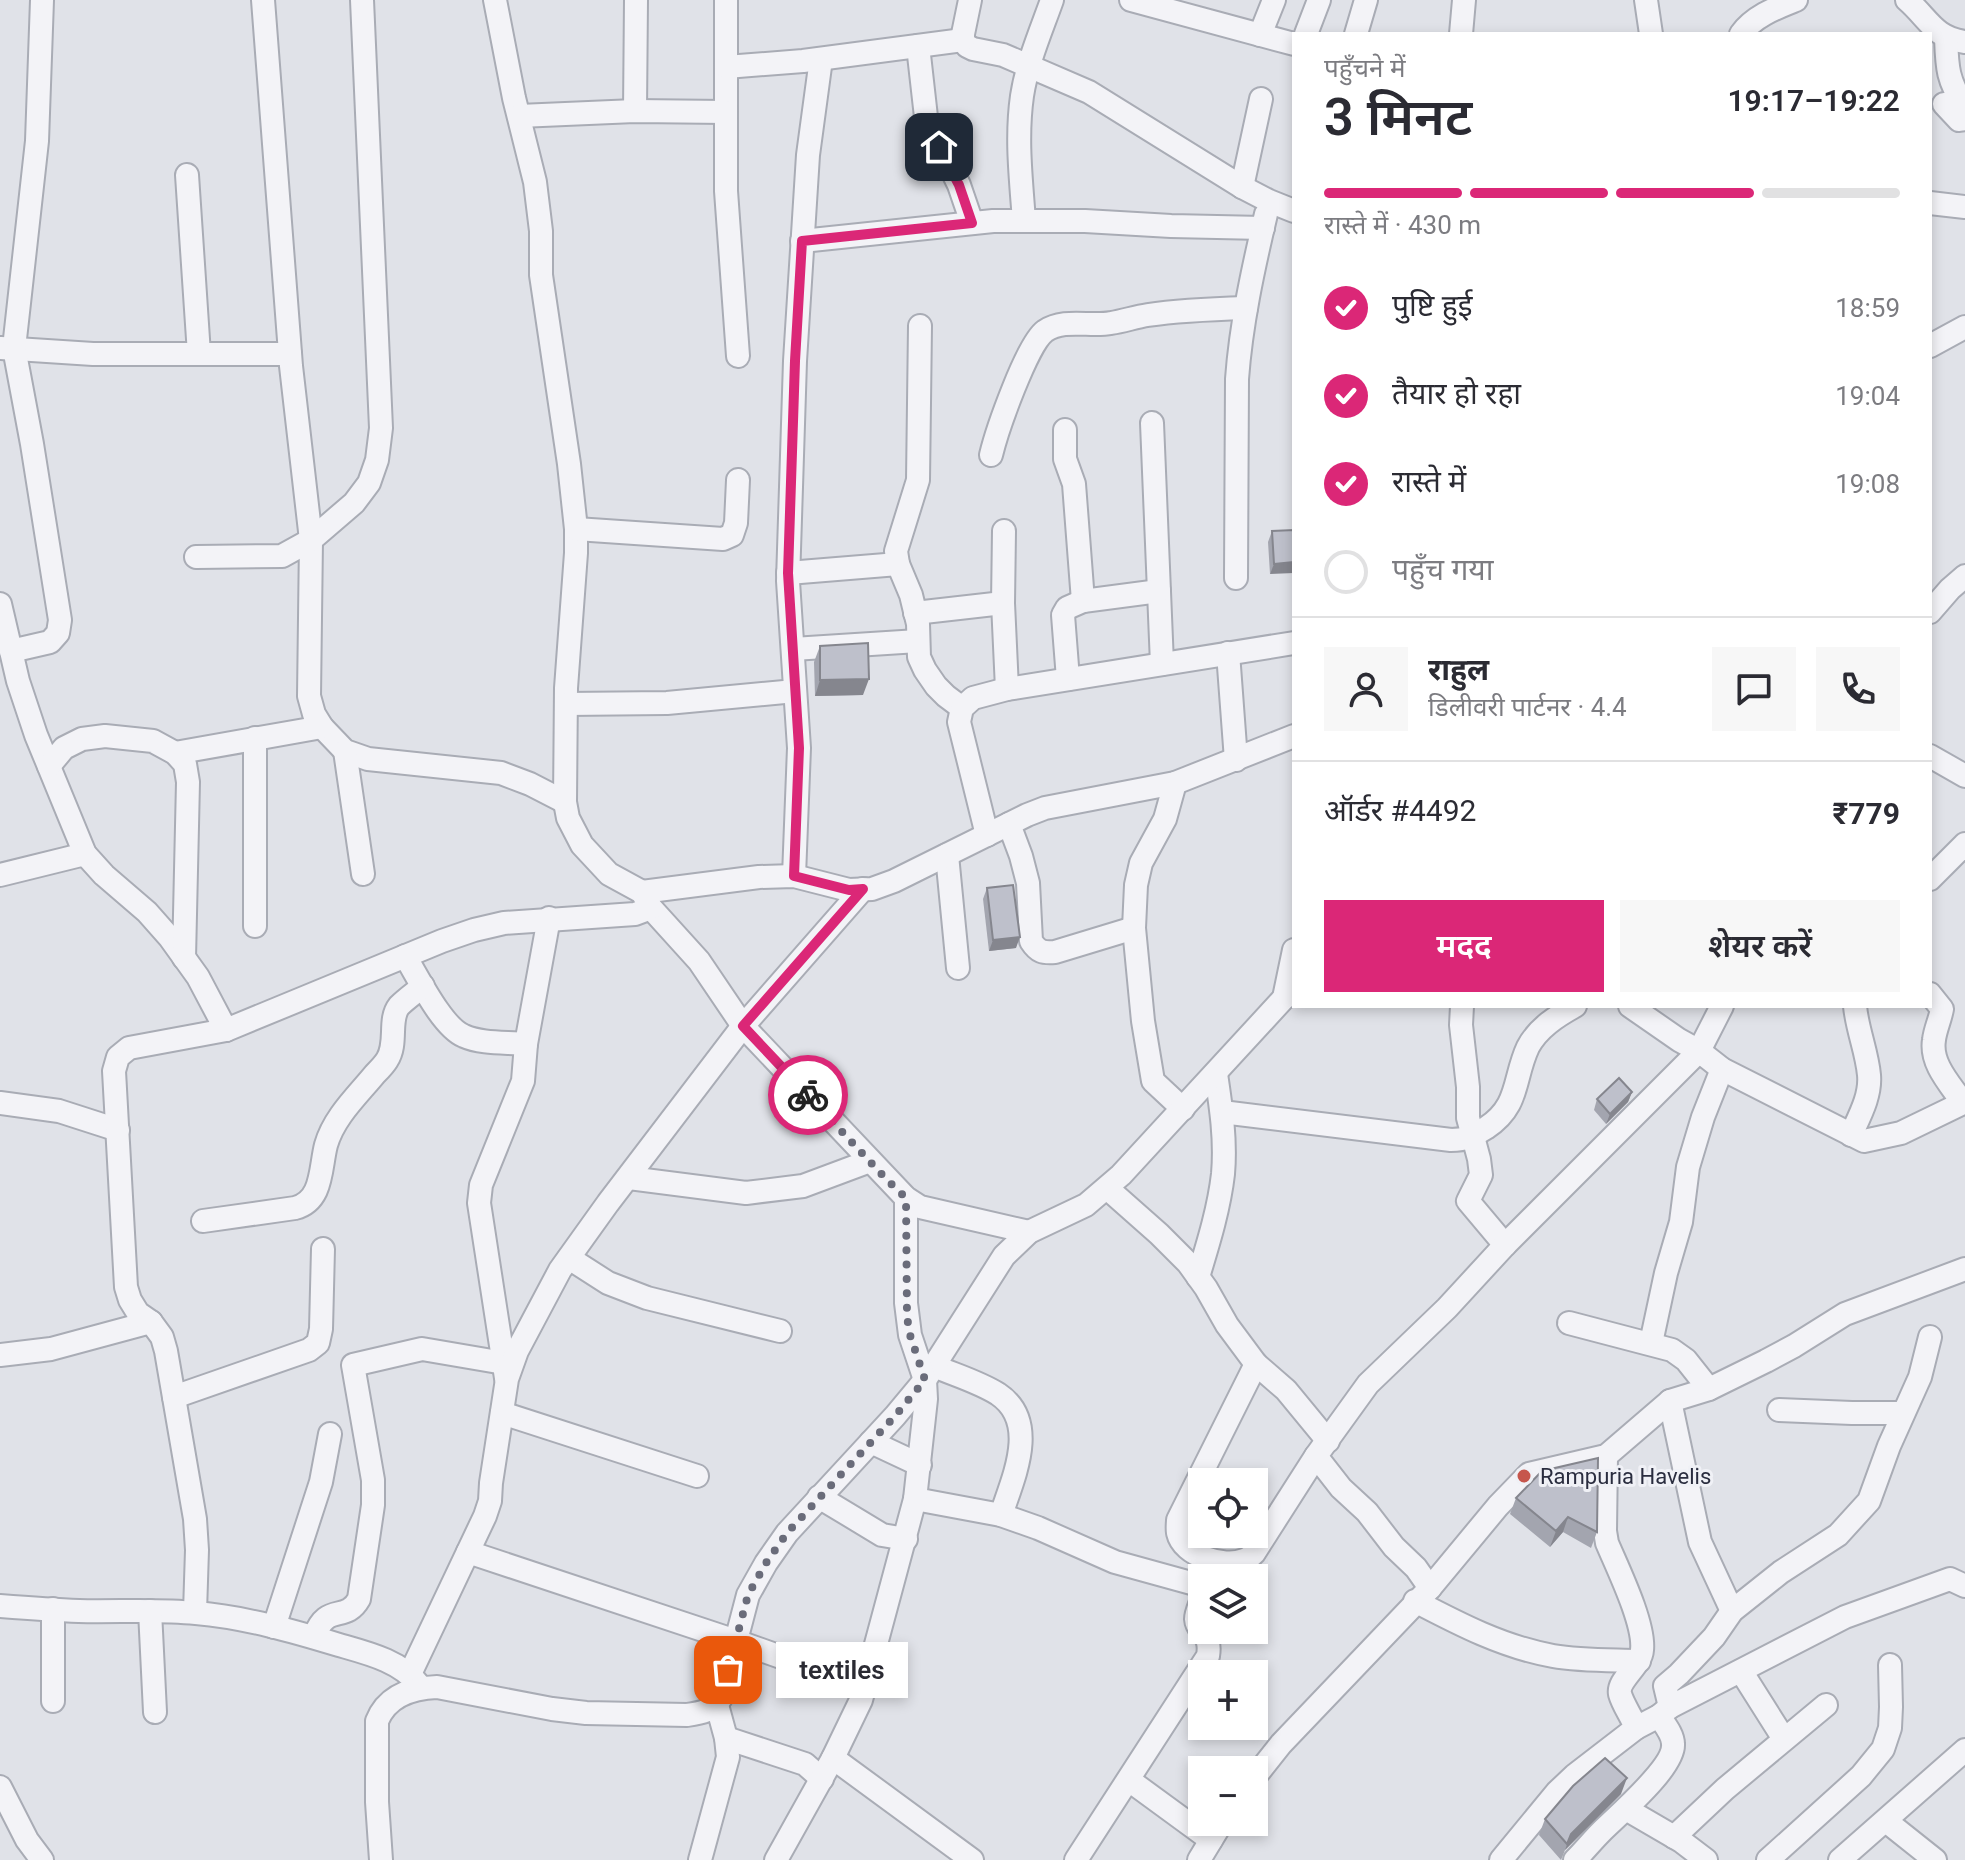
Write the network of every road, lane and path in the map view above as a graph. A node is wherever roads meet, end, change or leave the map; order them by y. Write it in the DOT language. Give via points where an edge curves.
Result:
graph roads {
  1 [pos="42,0"];
  2 [pos="263,0"];
  3 [pos="362,0"];
  4 [pos="495,0"];
  5 [pos="636,0"];
  6 [pos="726,0"];
  7 [pos="970,0"];
  8 [pos="1052,0"];
  9 [pos="1131,0"];
  10 [pos="1274,0"];
  11 [pos="1319,0"];
  12 [pos="1366,0"];
  13 [pos="1464,0"];
  14 [pos="1646,0"];
  15 [pos="1796,0"];
  16 [pos="1907,0"];
  17 [pos="1194,8"];
  18 [pos="1307,32"];
  19 [pos="1357,32"];
  20 [pos="1461,32"];
  21 [pos="1651,32"];
  22 [pos="1743,32"];
  23 [pos="1260,35"];
  24 [pos="1955,39"];
  25 [pos="963,40"];
  26 [pos="1292,43"];
  27 [pos="918,46"];
  28 [pos="821,59"];
  29 [pos="1029,65"];
  30 [pos="726,67"];
  31 [pos="1948,97"];
  32 [pos="1261,99"];
  33 [pos="635,111"];
  34 [pos="726,112"];
  35 [pos="519,116"];
  36 [pos="1965,119"];
  37 [pos="187,175"];
  38 [pos="1242,187"];
  39 [pos="1269,201"];
  40 [pos="1932,203"];
  41 [pos="1965,207"];
  42 [pos="1292,210"];
  43 [pos="1024,221"];
  44 [pos="972,223"];
  45 [pos="1263,228"];
  46 [pos="802,241"];
  47 [pos="1246,308"];
  48 [pos="920,326"];
  49 [pos="1965,327"];
  50 [pos="1932,345"];
  51 [pos="7,348"];
  52 [pos="199,354"];
  53 [pos="290,354"];
  54 [pos="738,356"];
  55 [pos="1152,423"];
  56 [pos="1065,430"];
  57 [pos="991,455"];
  58 [pos="738,480"];
  59 [pos="576,529"];
  60 [pos="1004,531"];
  61 [pos="311,540"];
  62 [pos="196,557"];
  63 [pos="898,564"];
  64 [pos="788,573"];
  65 [pos="1965,576"];
  66 [pos="1236,578"];
  67 [pos="1159,591"];
  68 [pos="1083,601"];
  69 [pos="1003,603"];
  70 [pos="0,604"];
  71 [pos="1932,610"];
  72 [pos="915,613"];
  73 [pos="918,641"];
  74 [pos="1292,643"];
  75 [pos="793,649"];
  76 [pos="11,651"];
  77 [pos="1228,653"];
  78 [pos="1162,664"];
  79 [pos="1068,679"];
  80 [pos="1007,689"];
  81 [pos="795,691"];
  82 [pos="566,704"];
  83 [pos="962,708"];
  84 [pos="322,727"];
  85 [pos="1292,737"];
  86 [pos="255,738"];
  87 [pos="345,751"];
  88 [pos="175,753"];
  89 [pos="1932,757"];
  90 [pos="1236,760"];
  91 [pos="49,766"];
  92 [pos="1965,776"];
  93 [pos="1175,783"];
  94 [pos="565,802"];
  95 [pos="1009,824"];
  96 [pos="987,835"];
  97 [pos="1965,844"];
  98 [pos="85,854"];
  99 [pos="947,855"];
  100 [pos="363,874"];
  101 [pos="0,875"];
  102 [pos="794,876"];
  103 [pos="1932,877"];
  104 [pos="863,889"];
  105 [pos="646,900"];
  106 [pos="549,918"];
  107 [pos="255,926"];
  108 [pos="1134,928"];
  109 [pos="405,956"];
  110 [pos="184,958"];
  111 [pos="958,968"];
  112 [pos="1292,968"];
  113 [pos="423,986"];
  114 [pos="1289,995"];
  115 [pos="1932,996"];
  116 [pos="1462,1008"];
  117 [pos="1633,1008"];
  118 [pos="1721,1008"];
  119 [pos="1855,1008"];
  120 [pos="1554,1012"];
  121 [pos="743,1026"];
  122 [pos="226,1030"];
  123 [pos="526,1044"];
  124 [pos="1699,1051"];
  125 [pos="1722,1069"];
  126 [pos="1216,1074"];
  127 [pos="0,1103"];
  128 [pos="1964,1103"];
  129 [pos="1183,1109"];
  130 [pos="1222,1112"];
  131 [pos="118,1130"];
  132 [pos="1851,1135"];
  133 [pos="1472,1137"];
  134 [pos="870,1161"];
  135 [pos="629,1178"];
  136 [pos="1107,1188"];
  137 [pos="906,1198"];
  138 [pos="203,1221"];
  139 [pos="1029,1232"];
  140 [pos="1505,1245"];
  141 [pos="323,1249"];
  142 [pos="569,1258"];
  143 [pos="1965,1269"];
  144 [pos="1198,1277"];
  145 [pos="151,1322"];
  146 [pos="1569,1323"];
  147 [pos="780,1331"];
  148 [pos="1930,1337"];
  149 [pos="1651,1343"];
  150 [pos="0,1355"];
  151 [pos="1256,1364"];
  152 [pos="505,1371"];
  153 [pos="930,1373"];
  154 [pos="1709,1389"];
  155 [pos="174,1397"];
  156 [pos="1670,1401"];
  157 [pos="1779,1410"];
  158 [pos="502,1413"];
  159 [pos="1902,1413"];
  160 [pos="330,1434"];
  161 [pos="871,1442"];
  162 [pos="1322,1449"];
  163 [pos="1606,1456"];
  164 [pos="920,1465"];
  165 [pos="697,1476"];
  166 [pos="819,1497"];
  167 [pos="915,1499"];
  168 [pos="1001,1515"];
  169 [pos="906,1539"];
  170 [pos="468,1552"];
  171 [pos="1206,1564"];
  172 [pos="1230,1564"];
  173 [pos="1188,1582"];
  174 [pos="1965,1586"];
  175 [pos="1423,1594"];
  176 [pos="0,1606"];
  177 [pos="53,1609"];
  178 [pos="150,1611"];
  179 [pos="1732,1611"];
  180 [pos="195,1612"];
  181 [pos="274,1627"];
  182 [pos="314,1637"];
  183 [pos="736,1641"];
  184 [pos="1210,1644"];
  185 [pos="1639,1661"];
  186 [pos="1890,1665"];
  187 [pos="1741,1671"];
  188 [pos="416,1681"];
  189 [pos="865,1687"];
  190 [pos="53,1701"];
  191 [pos="717,1705"];
  192 [pos="1826,1705"];
  193 [pos="155,1712"];
  194 [pos="1664,1712"];
  195 [pos="1636,1728"];
  196 [pos="726,1738"];
  197 [pos="1784,1739"];
  198 [pos="1965,1750"];
  199 [pos="833,1758"];
  200 [pos="1268,1760"];
  201 [pos="822,1779"];
  202 [pos="1129,1780"];
  203 [pos="0,1787"];
  204 [pos="1626,1809"];
  205 [pos="1188,1815"];
  206 [pos="1886,1821"];
  207 [pos="1213,1836"];
  208 [pos="1674,1837"];
  209 [pos="42,1860"];
  210 [pos="381,1860"];
  211 [pos="700,1860"];
  212 [pos="776,1860"];
  213 [pos="972,1860"];
  214 [pos="1076,1860"];
  215 [pos="1199,1860"];
  216 [pos="1501,1860"];
  217 [pos="1575,1860"];
  218 [pos="1706,1860"];
  219 [pos="1768,1860"];
  220 [pos="1840,1860"];
  221 [pos="1935,1860"];
  1 -- 51 [label="street" via="37,141"];
  2 -- 53 [label="street"];
  3 -- 61 [label="street" via="381,428 369,483"];
  4 -- 35 [label="street"];
  5 -- 33 [label="street"];
  6 -- 30 [label="street"];
  7 -- 25 [label="street"];
  8 -- 29 [label="street"];
  9 -- 17 [label="street"];
  10 -- 23 [label="street"];
  11 -- 18 [label="street"];
  12 -- 19 [label="street"];
  13 -- 20 [label="street"];
  14 -- 21 [label="street"];
  15 -- 22 [label="street" via="1752,21"];
  16 -- 24 [label="street" via="1933,29"];
  17 -- 23 [label="street"];
  23 -- 26 [label="street"];
  24 -- 31 [label="street"];
  25 -- 27 [label="street"];
  25 -- 29 [label="street" via="973,49"];
  27 -- 28 [label="street"];
  27 -- 44 [label="street" via="926,117"];
  28 -- 30 [label="street"];
  28 -- 46 [label="street"];
  29 -- 38 [label="street" via="1089,92"];
  29 -- 43 [label="street" via="1019,138"];
  30 -- 34 [label="street"];
  31 -- 36 [label="street" via="1959,120"];
  32 -- 38 [label="street"];
  33 -- 34 [label="street"];
  33 -- 35 [label="street"];
  34 -- 54 [label="street"];
  35 -- 59 [label="street" via="535,182 541,275"];
  37 -- 52 [label="street"];
  38 -- 39 [label="street"];
  39 -- 42 [label="street"];
  39 -- 45 [label="street"];
  40 -- 41 [label="street"];
  43 -- 44 [label="street"];
  43 -- 45 [label="street"];
  44 -- 46 [label="street"];
  45 -- 47 [label="street"];
  46 -- 64 [label="street"];
  47 -- 57 [label="street" via="1056,325 1043,333 1027,356"];
  47 -- 66 [label="street" via="1237,379"];
  48 -- 63 [label="street" via="918,480 898,541"];
  49 -- 50 [label="street"];
  51 -- 52 [label="street"];
  51 -- 76 [label="street" via="25,405 60,620 50,642"];
  52 -- 53 [label="street"];
  53 -- 61 [label="street"];
  55 -- 67 [label="street"];
  56 -- 68 [label="street"];
  58 -- 59 [label="street" via="736,523 732,535 723,539"];
  59 -- 82 [label="street"];
  60 -- 69 [label="street"];
  61 -- 62 [label="street" via="282,556"];
  61 -- 84 [label="street" via="309,696"];
  63 -- 64 [label="street"];
  63 -- 72 [label="street"];
  64 -- 75 [label="street"];
  65 -- 71 [label="street"];
  67 -- 68 [label="street"];
  67 -- 78 [label="street"];
  68 -- 79 [label="street" via="1063,615"];
  69 -- 72 [label="street"];
  69 -- 80 [label="street"];
  70 -- 76 [label="street"];
  72 -- 73 [label="street"];
  73 -- 75 [label="street"];
  73 -- 83 [label="street" via="925,670"];
  74 -- 77 [label="street"];
  75 -- 81 [label="street"];
  76 -- 91 [label="street"];
  77 -- 78 [label="street"];
  77 -- 90 [label="street"];
  78 -- 79 [label="street"];
  79 -- 80 [label="street"];
  80 -- 83 [label="street" via="973,698"];
  81 -- 82 [label="street" via="667,703"];
  81 -- 102 [label="street" via="799,748"];
  82 -- 94 [label="street"];
  83 -- 96 [label="street" via="959,722"];
  84 -- 86 [label="street"];
  84 -- 87 [label="street"];
  85 -- 90 [label="street"];
  86 -- 88 [label="street"];
  86 -- 107 [label="street"];
  87 -- 94 [label="street" via="368,759 501,773"];
  87 -- 100 [label="street"];
  88 -- 91 [label="street" via="153,741 105,736 64,748"];
  88 -- 110 [label="street" via="185,764 188,782"];
  89 -- 92 [label="street"];
  90 -- 93 [label="street"];
  91 -- 98 [label="street"];
  93 -- 95 [label="street" via="1045,808"];
  93 -- 108 [label="street" via="1165,819 1141,863"];
  94 -- 105 [label="street" via="582,845 609,874"];
  95 -- 96 [label="street"];
  95 -- 108 [label="street" via="1028,883 1035,948 1055,952"];
  96 -- 99 [label="street"];
  97 -- 103 [label="street"];
  98 -- 101 [label="street"];
  98 -- 110 [label="street" via="147,912"];
  99 -- 104 [label="street" via="894,881"];
  99 -- 111 [label="street"];
  102 -- 104 [label="street"];
  102 -- 105 [label="street" via="759,877"];
  104 -- 121 [label="street"];
  105 -- 106 [label="street" via="635,914"];
  105 -- 121 [label="street" via="699,961"];
  106 -- 109 [label="street" via="474,930"];
  106 -- 123 [label="street"];
  108 -- 129 [label="street" via="1153,1081"];
  109 -- 113 [label="street"];
  109 -- 122 [label="street"];
  110 -- 122 [label="street"];
  112 -- 114 [label="street"];
  113 -- 123 [label="street" via="455,1032 477,1040"];
  113 -- 138 [label="street" via="399,1007 387,1060 339,1117 310,1201 295,1208"];
  114 -- 126 [label="street"];
  115 -- 128 [label="street" via="1942,1009 1934,1040 1938,1066"];
  116 -- 133 [label="street"];
  117 -- 124 [label="street"];
  118 -- 124 [label="street"];
  119 -- 132 [label="street" via="1869,1076"];
  120 -- 133 [label="street" via="1528,1047 1507,1108 1499,1120"];
  121 -- 134 [label="street"];
  121 -- 135 [label="street"];
  122 -- 131 [label="street" via="129,1048 118,1057"];
  123 -- 152 [label="street" via="523,1081 481,1185 479,1203"];
  124 -- 125 [label="street"];
  124 -- 140 [label="street"];
  125 -- 132 [label="street"];
  125 -- 149 [label="street" via="1688,1167 1681,1222"];
  126 -- 129 [label="street"];
  126 -- 130 [label="street"];
  127 -- 131 [label="street" via="59,1111"];
  128 -- 132 [label="street" via="1901,1133 1864,1141"];
  129 -- 136 [label="street"];
  130 -- 133 [label="street" via="1451,1140"];
  130 -- 144 [label="street" via="1223,1175"];
  131 -- 145 [label="street" via="126,1287 138,1313"];
  133 -- 140 [label="street" via="1481,1175 1468,1201"];
  134 -- 135 [label="street" via="803,1186 746,1193"];
  134 -- 137 [label="street"];
  135 -- 142 [label="street"];
  136 -- 139 [label="street" via="1086,1205"];
  136 -- 144 [label="street"];
  137 -- 139 [label="street" via="920,1207"];
  137 -- 153 [label="street" via="907,1317 910,1335"];
  139 -- 153 [label="street" via="1004,1256"];
  140 -- 162 [label="street" via="1368,1384"];
  141 -- 155 [label="street" via="318,1343"];
  142 -- 147 [label="street" via="608,1283 647,1298"];
  142 -- 152 [label="street"];
  143 -- 154 [label="street" via="1845,1314"];
  144 -- 151 [label="street"];
  145 -- 150 [label="street" via="51,1349"];
  145 -- 155 [label="street" via="162,1337"];
  146 -- 149 [label="street"];
  148 -- 159 [label="street" via="1920,1377"];
  149 -- 154 [label="street" via="1686,1360"];
  151 -- 162 [label="street" via="1286,1390"];
  151 -- 171 [label="street" via="1178,1520 1182,1543"];
  152 -- 158 [label="street"];
  152 -- 182 [label="street" via="422,1349 353,1365 373,1505 359,1599 354,1608 324,1619"];
  153 -- 161 [label="street"];
  153 -- 164 [label="street"];
  153 -- 168 [label="street" via="995,1392 1015,1410 1020,1452"];
  154 -- 156 [label="street"];
  155 -- 180 [label="street" via="195,1519"];
  156 -- 163 [label="street"];
  156 -- 179 [label="street" via="1700,1542"];
  157 -- 159 [label="street"];
  158 -- 165 [label="street"];
  158 -- 170 [label="street" via="490,1501"];
  159 -- 179 [label="street" via="1869,1501 1838,1535"];
  160 -- 181 [label="street" via="317,1497"];
  161 -- 164 [label="street"];
  161 -- 166 [label="street"];
  162 -- 172 [label="street" via="1254,1553"];
  162 -- 175 [label="street" via="1341,1488 1416,1568"];
  163 -- 175 [label="street" via="1529,1474"];
  163 -- 185 [label="street" via="1605,1531 1640,1628"];
  164 -- 167 [label="street"];
  166 -- 169 [label="street" via="882,1535"];
  166 -- 183 [label="street" via="756,1580"];
  167 -- 168 [label="street"];
  167 -- 169 [label="street"];
  168 -- 173 [label="street" via="1115,1562"];
  169 -- 189 [label="street"];
  170 -- 183 [label="street"];
  170 -- 188 [label="street"];
  174 -- 187 [label="street" via="1950,1579 1845,1617"];
  175 -- 185 [label="street" via="1482,1635 1553,1656"];
  175 -- 200 [label="street"];
  176 -- 177 [label="street"];
  177 -- 178 [label="street"];
  177 -- 190 [label="street"];
  178 -- 180 [label="street"];
  178 -- 193 [label="street"];
  179 -- 194 [label="street" via="1665,1686"];
  180 -- 181 [label="street"];
  181 -- 182 [label="street"];
  182 -- 188 [label="street" via="397,1666"];
  183 -- 189 [label="street"];
  183 -- 191 [label="street"];
  184 -- 202 [label="street" via="1208,1656"];
  185 -- 195 [label="street" via="1620,1693"];
  186 -- 219 [label="street" via="1890,1728 1883,1749 1861,1776"];
  187 -- 194 [label="street"];
  187 -- 197 [label="street"];
  188 -- 191 [label="street" via="586,1713 687,1715"];
  188 -- 210 [label="street" via="381,1709 377,1721"];
  189 -- 199 [label="street"];
  191 -- 196 [label="street"];
  192 -- 197 [label="street"];
  194 -- 195 [label="street"];
  194 -- 204 [label="street" via="1672,1753"];
  195 -- 216 [label="street" via="1557,1792"];
  196 -- 201 [label="street" via="805,1764"];
  196 -- 211 [label="street" via="728,1757"];
  197 -- 208 [label="street"];
  198 -- 206 [label="street"];
  199 -- 201 [label="street"];
  199 -- 213 [label="street"];
  201 -- 212 [label="street"];
  202 -- 205 [label="street"];
  202 -- 214 [label="street"];
  203 -- 209 [label="street"];
  204 -- 208 [label="street"];
  204 -- 217 [label="street"];
  206 -- 220 [label="street"];
  206 -- 221 [label="street"];
  207 -- 215 [label="street"];
  208 -- 218 [label="street"];
}
